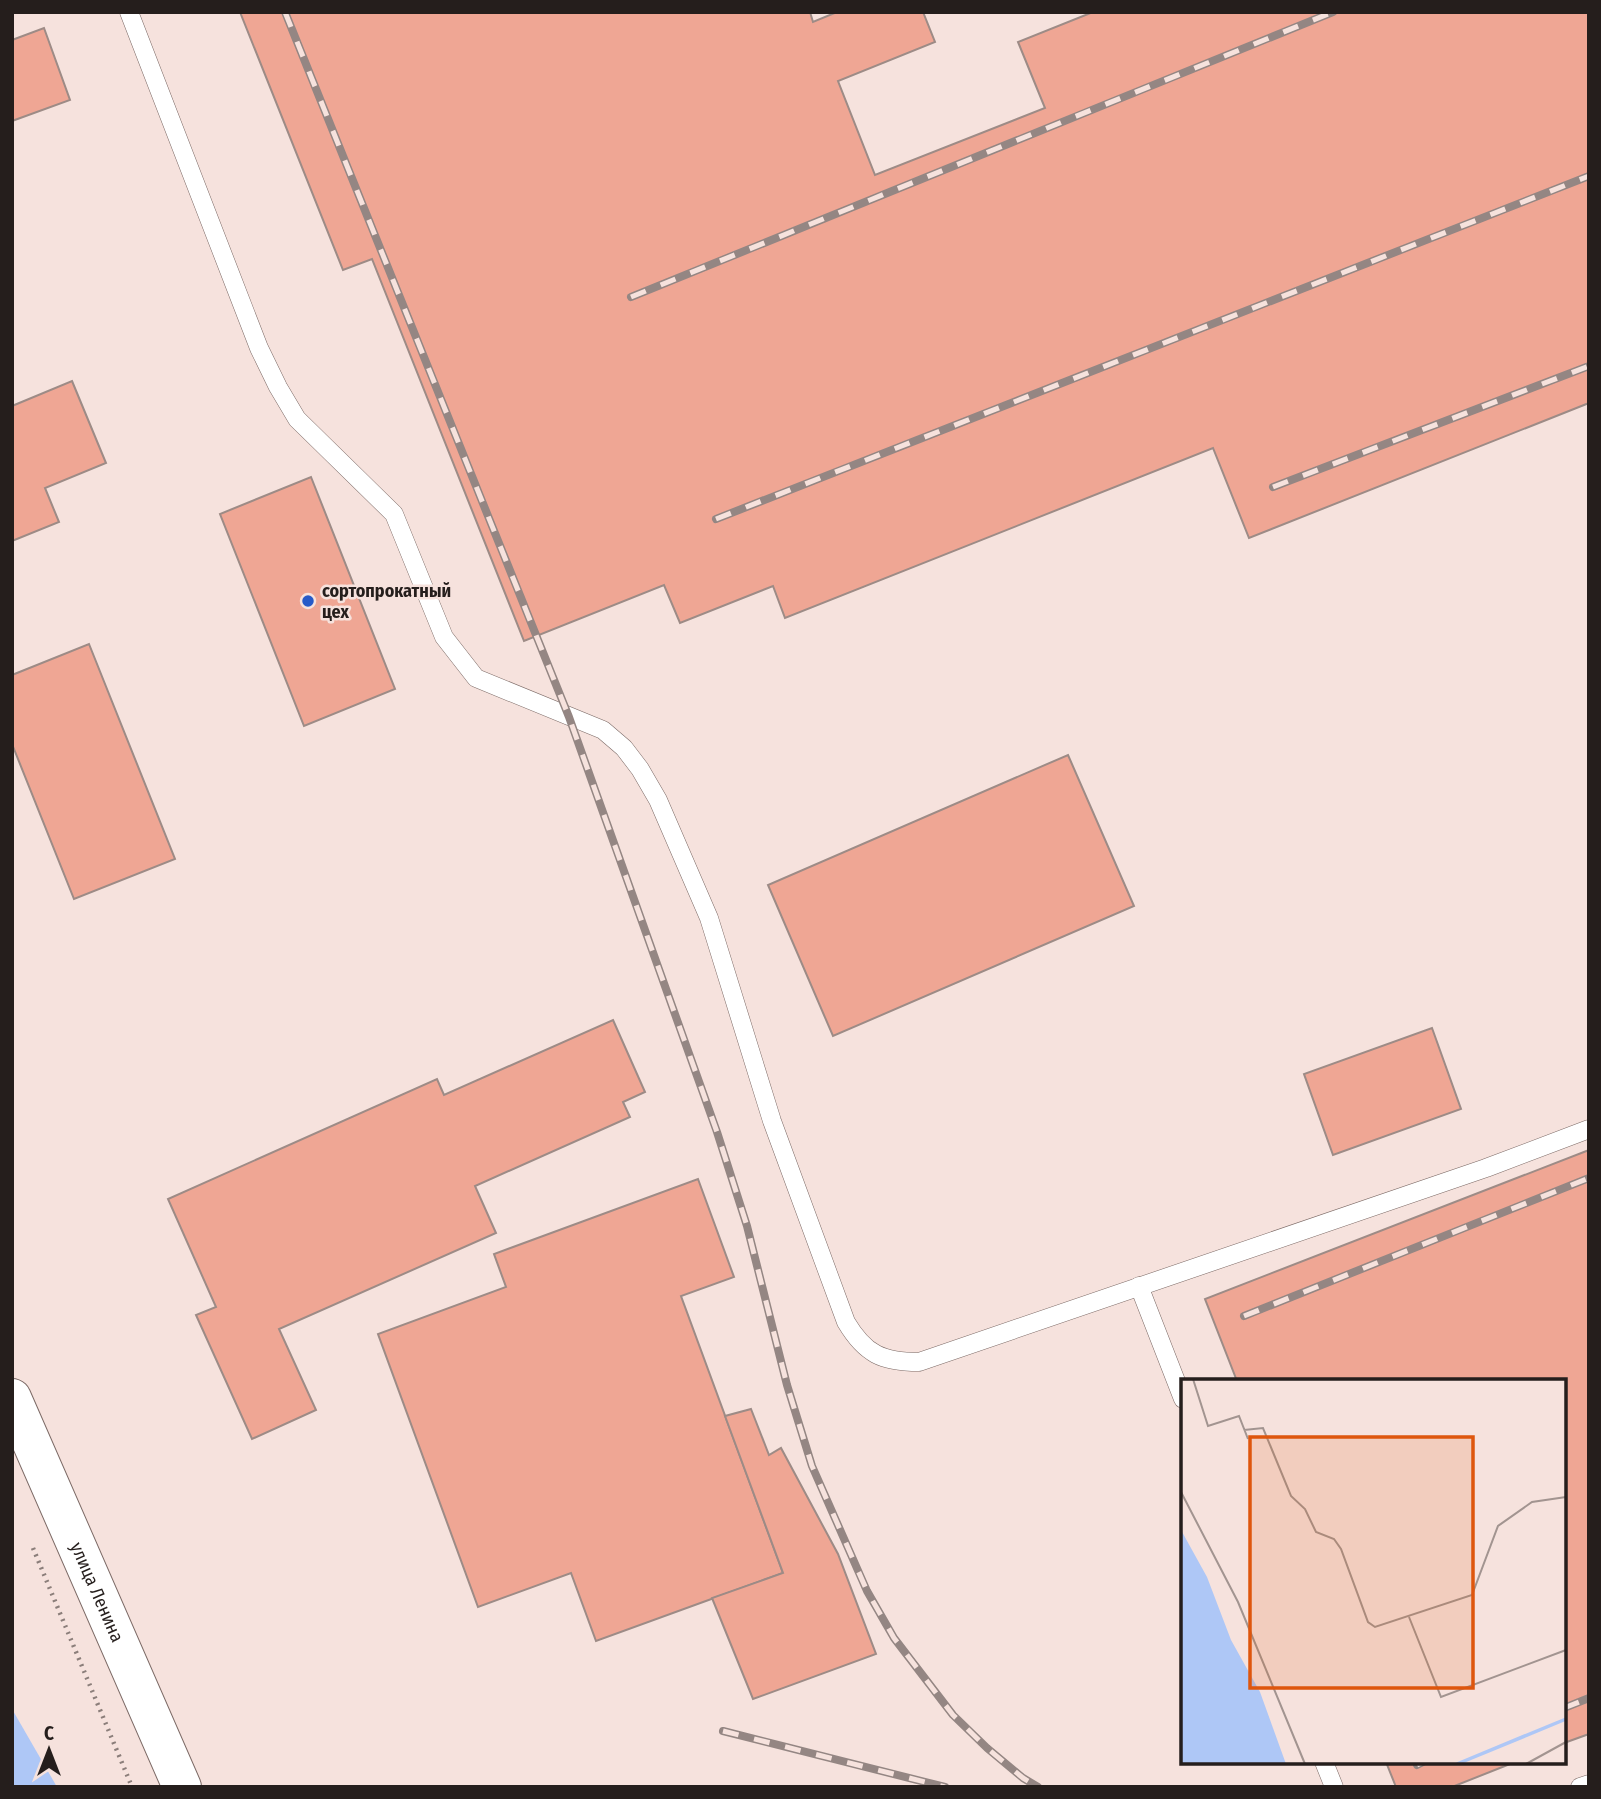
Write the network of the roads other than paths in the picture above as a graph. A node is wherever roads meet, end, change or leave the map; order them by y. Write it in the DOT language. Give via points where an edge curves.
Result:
graph roads {
  1 [pos="130,12"];
  2 [pos="1589,1129"];
  3 [pos="1139,1286"];
  4 [pos="1181,1394"];
  5 [pos="12,1398"];
  6 [pos="1325,1764"];
  7 [pos="1589,1784"];
  8 [pos="182,1787"];
  9 [pos="1334,1787"];
  10 [pos="1580,1787"];
  1 -- 3 [label="lane" via="259,348 297,419 394,514 444,637 476,678 603,730 624,748 658,800 709,918 772,1121 855,1338 874,1355 895,1362 919,1362"];
  2 -- 3 [label="lane"];
  3 -- 4 [label="lane"];
  5 -- 8 [label="main road, улица Ленина"];
  6 -- 9 [label="lane"];
  7 -- 10 [label="lane"];
}
